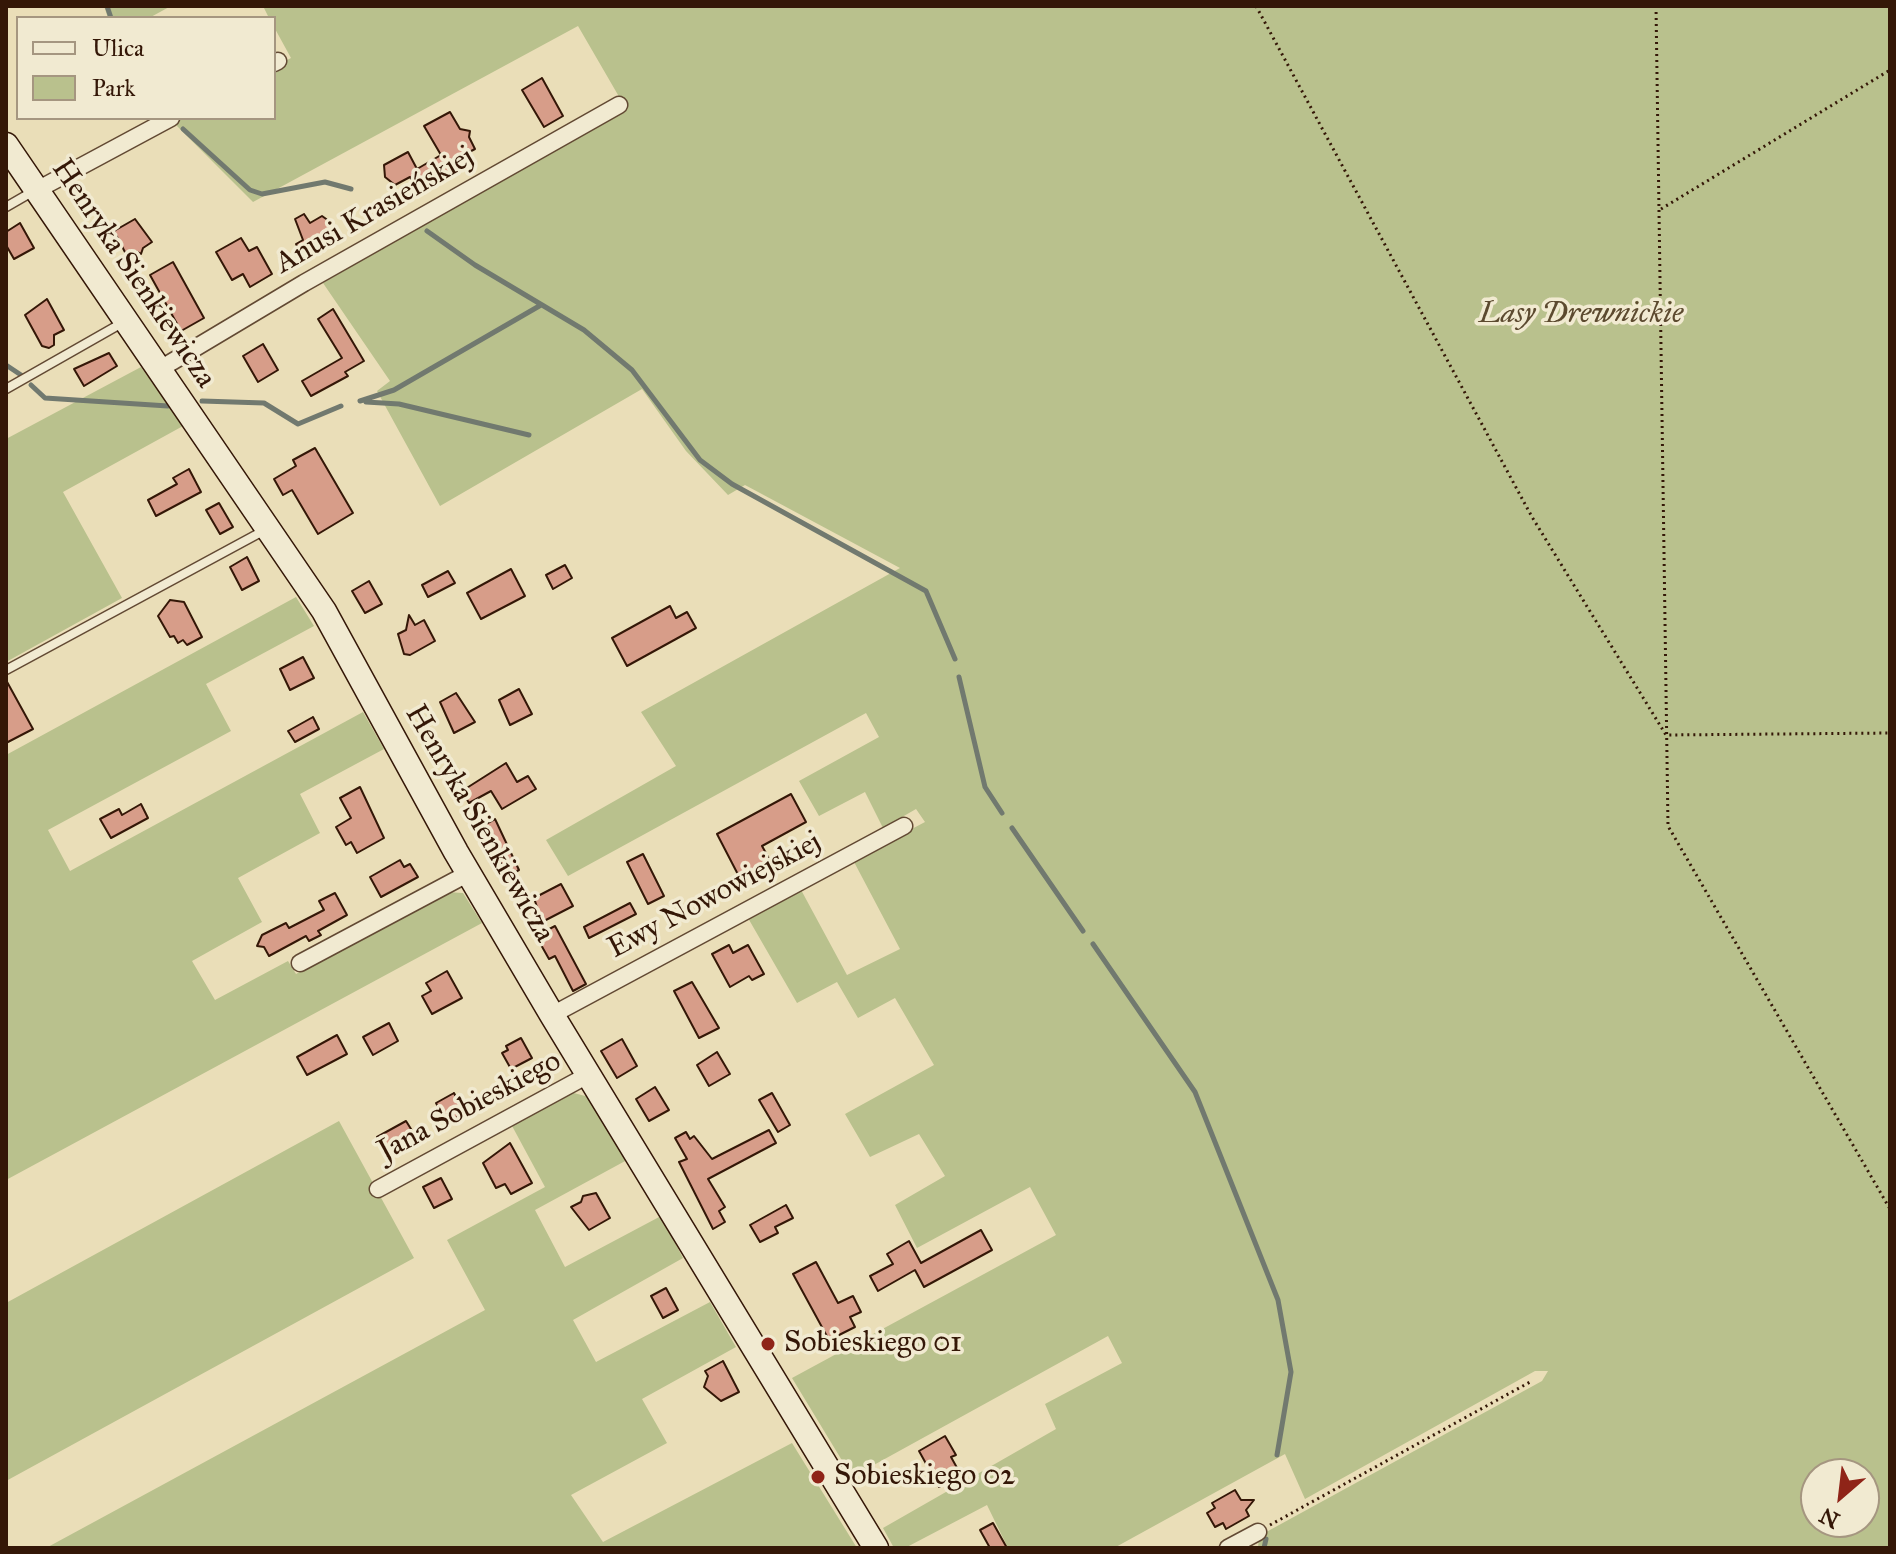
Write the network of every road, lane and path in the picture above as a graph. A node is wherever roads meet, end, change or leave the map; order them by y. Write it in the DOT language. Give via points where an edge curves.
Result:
graph roads {
  1 [pos="1256,6"];
  2 [pos="1656,6"];
  3 [pos="1890,70"];
  4 [pos="619,105"];
  5 [pos="167,120"];
  6 [pos="6,145"];
  7 [pos="37,190"];
  8 [pos="6,207"];
  9 [pos="1659,210"];
  10 [pos="126,320"];
  11 [pos="160,369"];
  12 [pos="6,389"];
  13 [pos="269,528"];
  14 [pos="6,670"];
  15 [pos="1890,733"];
  16 [pos="1666,735"];
  17 [pos="904,826"];
  18 [pos="469,873"];
  19 [pos="300,963"];
  20 [pos="552,1015"];
  21 [pos="588,1075"];
  22 [pos="378,1189"];
  23 [pos="1890,1209"];
  24 [pos="1530,1382"];
  25 [pos="1258,1532"];
  26 [pos="876,1548"];
  27 [pos="1228,1548"];
  1 -- 16 [label="path" via="1532,517"];
  2 -- 9 [label="path"];
  3 -- 9 [label="path"];
  4 -- 11 [label="street, Anusi Krasieńskiej"];
  5 -- 7 [label="street"];
  6 -- 7 [label="street, Henryka Sienkiewicza"];
  7 -- 8 [label="lane"];
  7 -- 10 [label="street, Henryka Sienkiewicza"];
  9 -- 16 [label="path"];
  10 -- 11 [label="street, Henryka Sienkiewicza"];
  10 -- 12 [label="lane"];
  11 -- 13 [label="street, Henryka Sienkiewicza"];
  13 -- 14 [label="lane"];
  13 -- 18 [label="street, Henryka Sienkiewicza" via="324,611"];
  15 -- 16 [label="path"];
  16 -- 23 [label="path" via="1668,826"];
  17 -- 20 [label="street, Ewy Nowowiejskiej"];
  18 -- 19 [label="street"];
  18 -- 20 [label="street, Henryka Sienkiewicza"];
  20 -- 21 [label="street, Henryka Sienkiewicza"];
  21 -- 22 [label="street, Jana Sobieskiego"];
  21 -- 26 [label="street, Henryka Sienkiewicza"];
  24 -- 25 [label="path"];
  25 -- 27 [label="street"];
}
